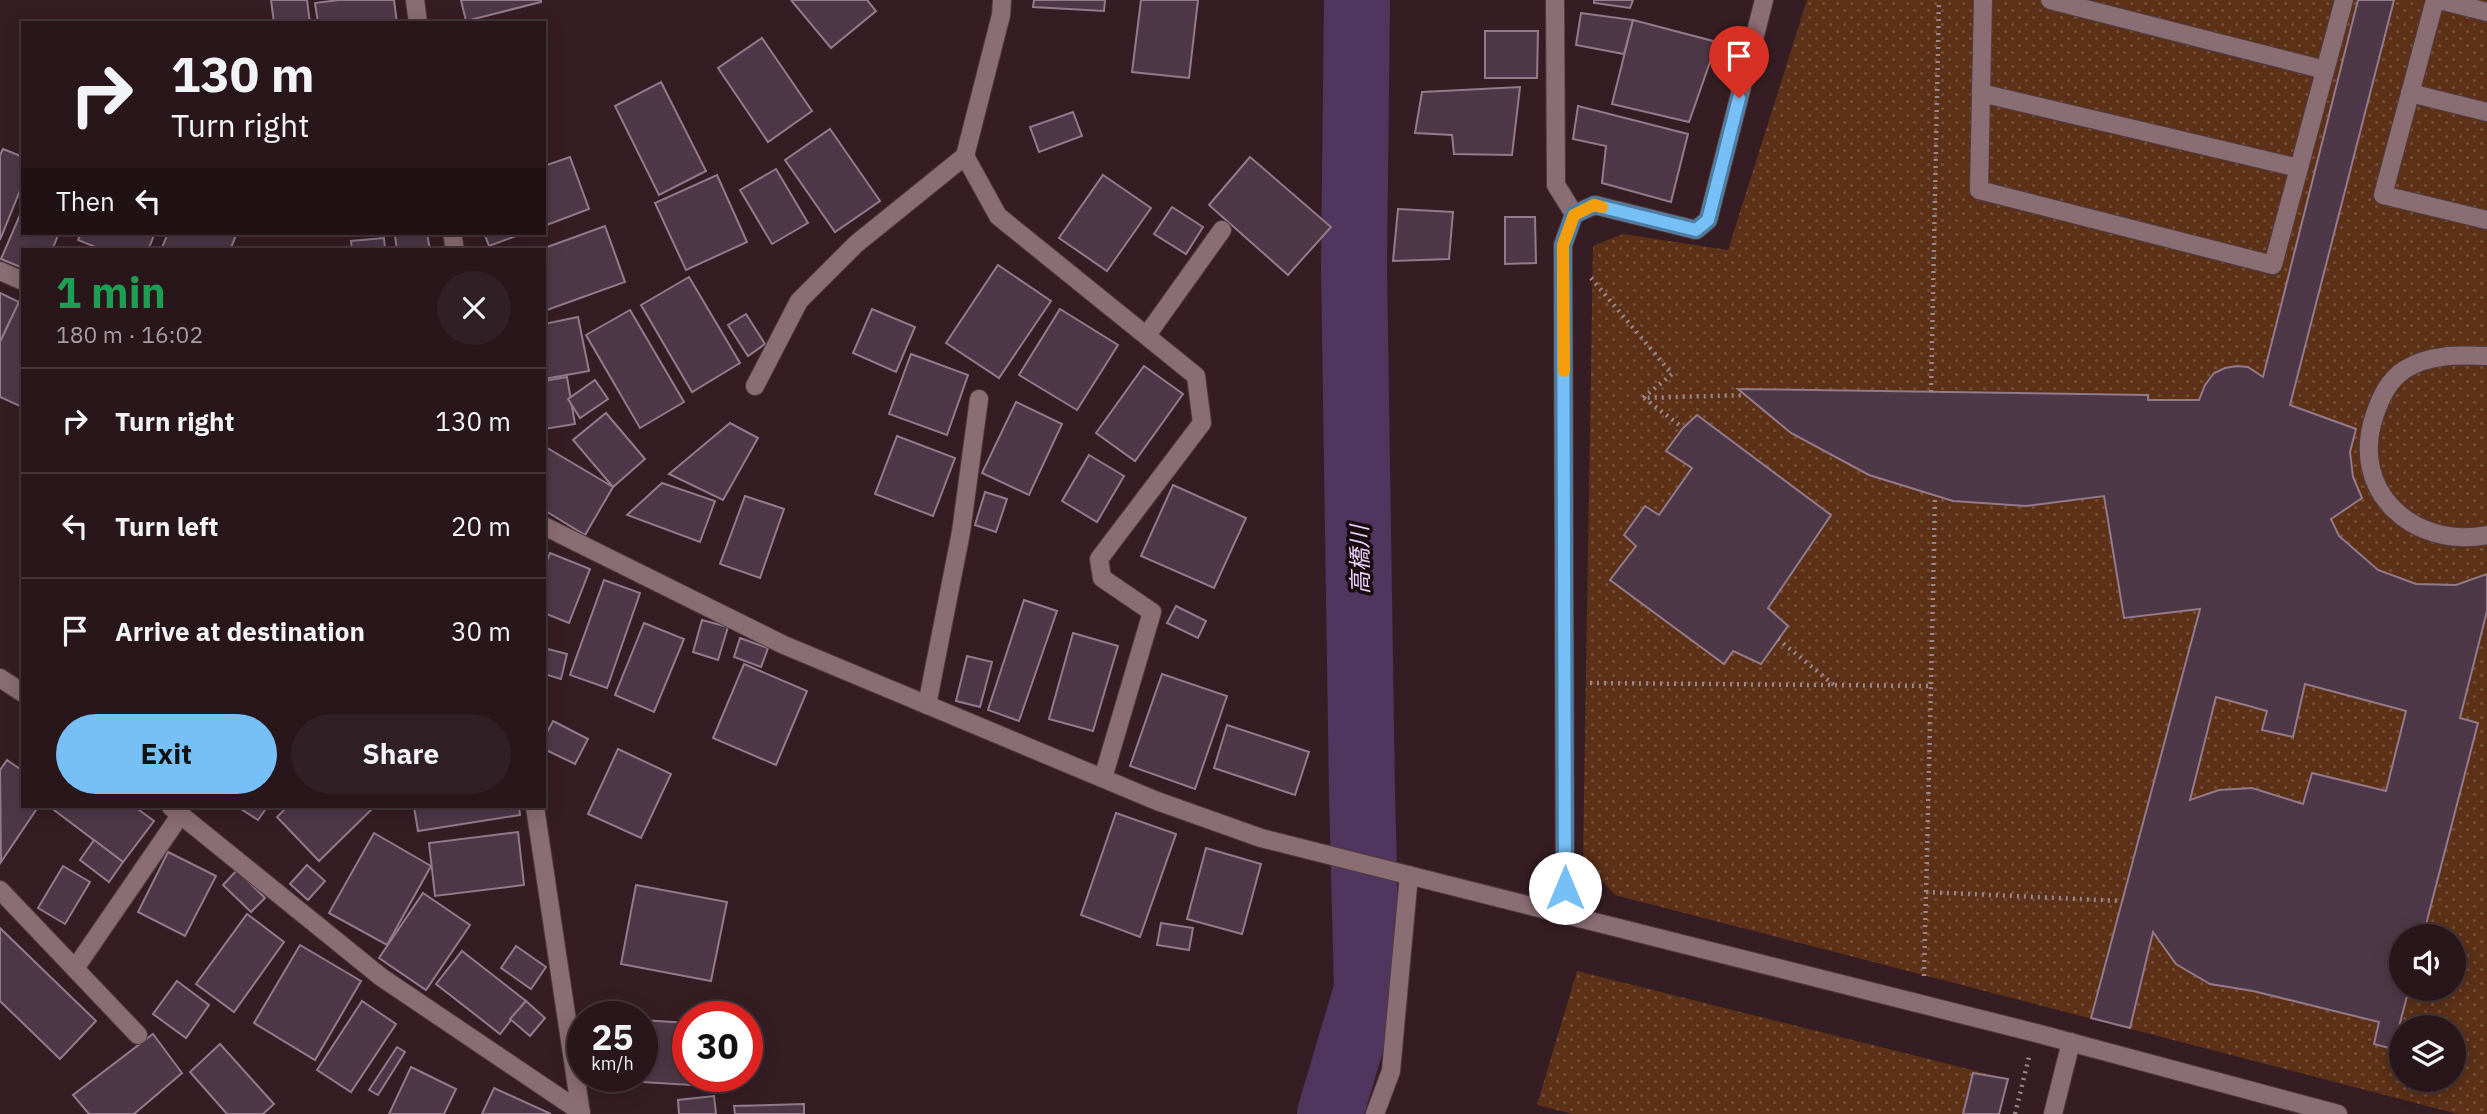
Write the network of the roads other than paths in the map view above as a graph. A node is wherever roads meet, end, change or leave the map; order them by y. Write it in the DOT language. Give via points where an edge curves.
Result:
graph roads {
  1 [pos="415,0"];
  2 [pos="1002,0"];
  3 [pos="1555,0"];
  4 [pos="1764,0"];
  5 [pos="1983,0"];
  6 [pos="2050,0"];
  7 [pos="2344,0"];
  8 [pos="2437,0"];
  9 [pos="2487,12"];
  10 [pos="418,21"];
  11 [pos="2325,71"];
  12 [pos="1981,93"];
  13 [pos="2410,93"];
  14 [pos="2487,112"];
  15 [pos="965,156"];
  16 [pos="2299,168"];
  17 [pos="1574,215"];
  18 [pos="2487,220"];
  19 [pos="1223,230"];
  20 [pos="0,271"];
  21 [pos="21,280"];
  22 [pos="1147,335"];
  23 [pos="2487,355"];
  24 [pos="755,386"];
  25 [pos="979,399"];
  26 [pos="546,527"];
  27 [pos="2487,535"];
  28 [pos="0,678"];
  29 [pos="21,692"];
  30 [pos="927,705"];
  31 [pos="1103,778"];
  32 [pos="535,808"];
  33 [pos="176,811"];
  34 [pos="1409,875"];
  35 [pos="0,890"];
  36 [pos="1565,914"];
  37 [pos="76,967"];
  38 [pos="138,1035"];
  39 [pos="2071,1042"];
  40 [pos="2289,1108"];
  41 [pos="581,1113"];
  42 [pos="1375,1114"];
  43 [pos="2053,1114"];
  44 [pos="2338,1114"];
  1 -- 10 [label="street"];
  2 -- 15 [label="street"];
  3 -- 17 [label="street" via="1556,185"];
  4 -- 17 [label="street" via="1708,220 1696,230 1594,205"];
  5 -- 12 [label="street"];
  6 -- 11 [label="street"];
  7 -- 11 [label="street"];
  8 -- 9 [label="street"];
  8 -- 13 [label="street"];
  11 -- 16 [label="street"];
  12 -- 16 [label="street"];
  12 -- 16 [label="street" via="1979,190 2273,265"];
  13 -- 14 [label="street"];
  13 -- 18 [label="street" via="2383,195"];
  15 -- 22 [label="street" via="998,216"];
  15 -- 24 [label="street" via="856,244 799,300"];
  17 -- 36 [label="street" via="1563,245"];
  19 -- 22 [label="street"];
  20 -- 21 [label="street"];
  22 -- 31 [label="street" via="1196,376 1202,423 1099,559 1102,578 1152,612"];
  23 -- 27 [label="street" via="2443,355 2404,370 2384,391 2370,428 2370,467 2382,497 2402,519 2434,532 2468,538"];
  25 -- 30 [label="street" via="961,532"];
  26 -- 30 [label="street" via="784,645"];
  28 -- 29 [label="street"];
  30 -- 31 [label="street"];
  31 -- 34 [label="street" via="1261,838"];
  32 -- 41 [label="street"];
  33 -- 37 [label="street"];
  33 -- 41 [label="street" via="381,976"];
  34 -- 36 [label="street"];
  34 -- 42 [label="street" via="1391,1071"];
  35 -- 37 [label="street"];
  36 -- 39 [label="street"];
  37 -- 38 [label="street"];
  39 -- 40 [label="street"];
  39 -- 43 [label="street"];
  40 -- 44 [label="street"];
}
